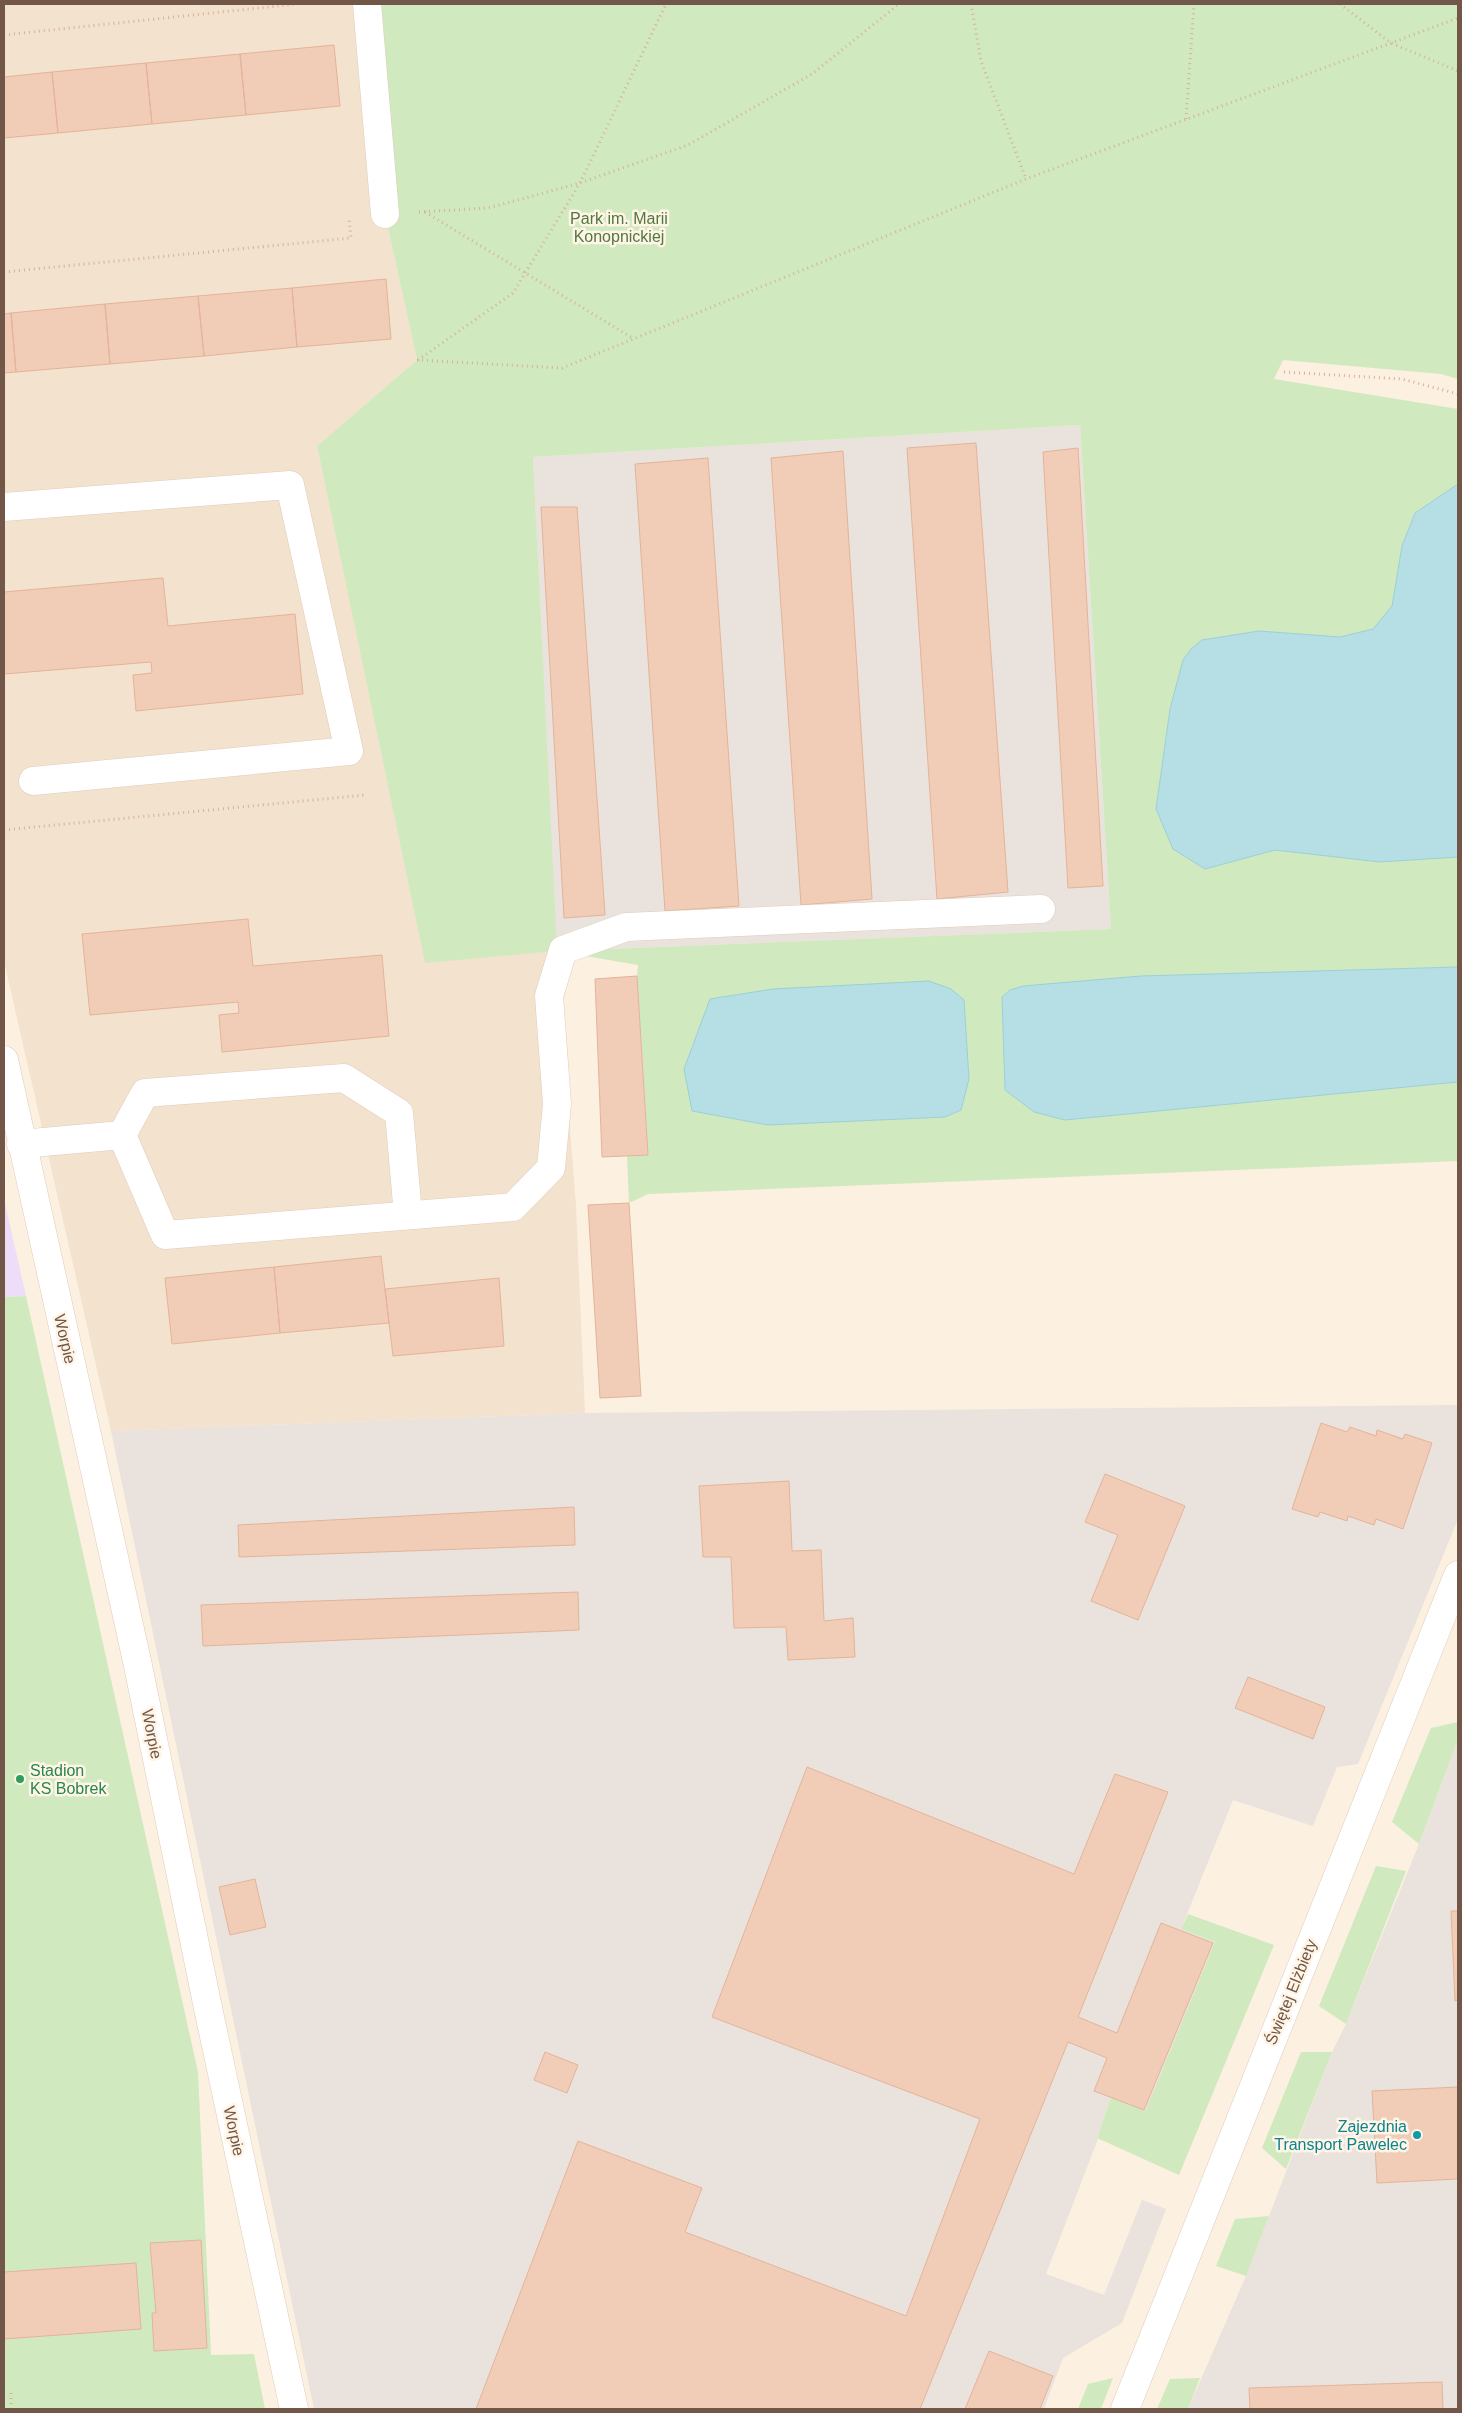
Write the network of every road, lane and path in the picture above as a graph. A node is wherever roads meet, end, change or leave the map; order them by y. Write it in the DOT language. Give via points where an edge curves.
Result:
graph roads {
  1 [pos="297,4"];
  2 [pos="367,4"];
  3 [pos="666,4"];
  4 [pos="899,4"];
  5 [pos="971,4"];
  6 [pos="1194,4"];
  7 [pos="1340,4"];
  8 [pos="1458,18"];
  9 [pos="4,35"];
  10 [pos="1391,44"];
  11 [pos="1458,71"];
  12 [pos="1186,120"];
  13 [pos="1026,179"];
  14 [pos="580,183"];
  15 [pos="425,212"];
  16 [pos="385,214"];
  17 [pos="4,272"];
  18 [pos="524,273"];
  19 [pos="634,339"];
  20 [pos="1284,372"];
  21 [pos="1458,394"];
  22 [pos="4,507"];
  23 [pos="33,781"];
  24 [pos="365,795"];
  25 [pos="4,830"];
  26 [pos="1041,910"];
  27 [pos="4,1060"];
  28 [pos="122,1136"];
  29 [pos="21,1144"];
  30 [pos="408,1215"];
  31 [pos="1458,1575"];
  32 [pos="11,2393"];
  33 [pos="12,2409"];
  34 [pos="294,2409"];
  35 [pos="1125,2409"];
  1 -- 9 [label="path"];
  2 -- 16 [label="street"];
  3 -- 14 [label="path"];
  4 -- 14 [label="path" via="812,74 696,140"];
  5 -- 13 [label="path" via="981,61"];
  6 -- 12 [label="path"];
  7 -- 10 [label="path"];
  8 -- 10 [label="path"];
  10 -- 11 [label="path"];
  10 -- 12 [label="path"];
  12 -- 13 [label="path"];
  13 -- 19 [label="path"];
  14 -- 15 [label="path" via="488,208"];
  14 -- 18 [label="path"];
  15 -- 16 [label="path"];
  15 -- 18 [label="path"];
  16 -- 17 [label="path" via="348,211 352,238"];
  18 -- 19 [label="path"];
  18 -- 19 [label="path" via="513,293 417,360 562,368"];
  20 -- 21 [label="path" via="1402,378"];
  22 -- 23 [label="street" via="290,485 349,751"];
  24 -- 25 [label="path"];
  26 -- 30 [label="street" via="626,927 564,950 549,996 557,1104 551,1168 514,1207"];
  27 -- 29 [label="street, Worpie"];
  28 -- 29 [label="street"];
  28 -- 30 [label="street" via="164,1235"];
  28 -- 30 [label="street" via="145,1093 344,1078 399,1113"];
  29 -- 34 [label="street, Worpie" via="137,1661"];
  31 -- 35 [label="street, Świętej Elżbiety"];
  32 -- 33 [label="path"];
}
